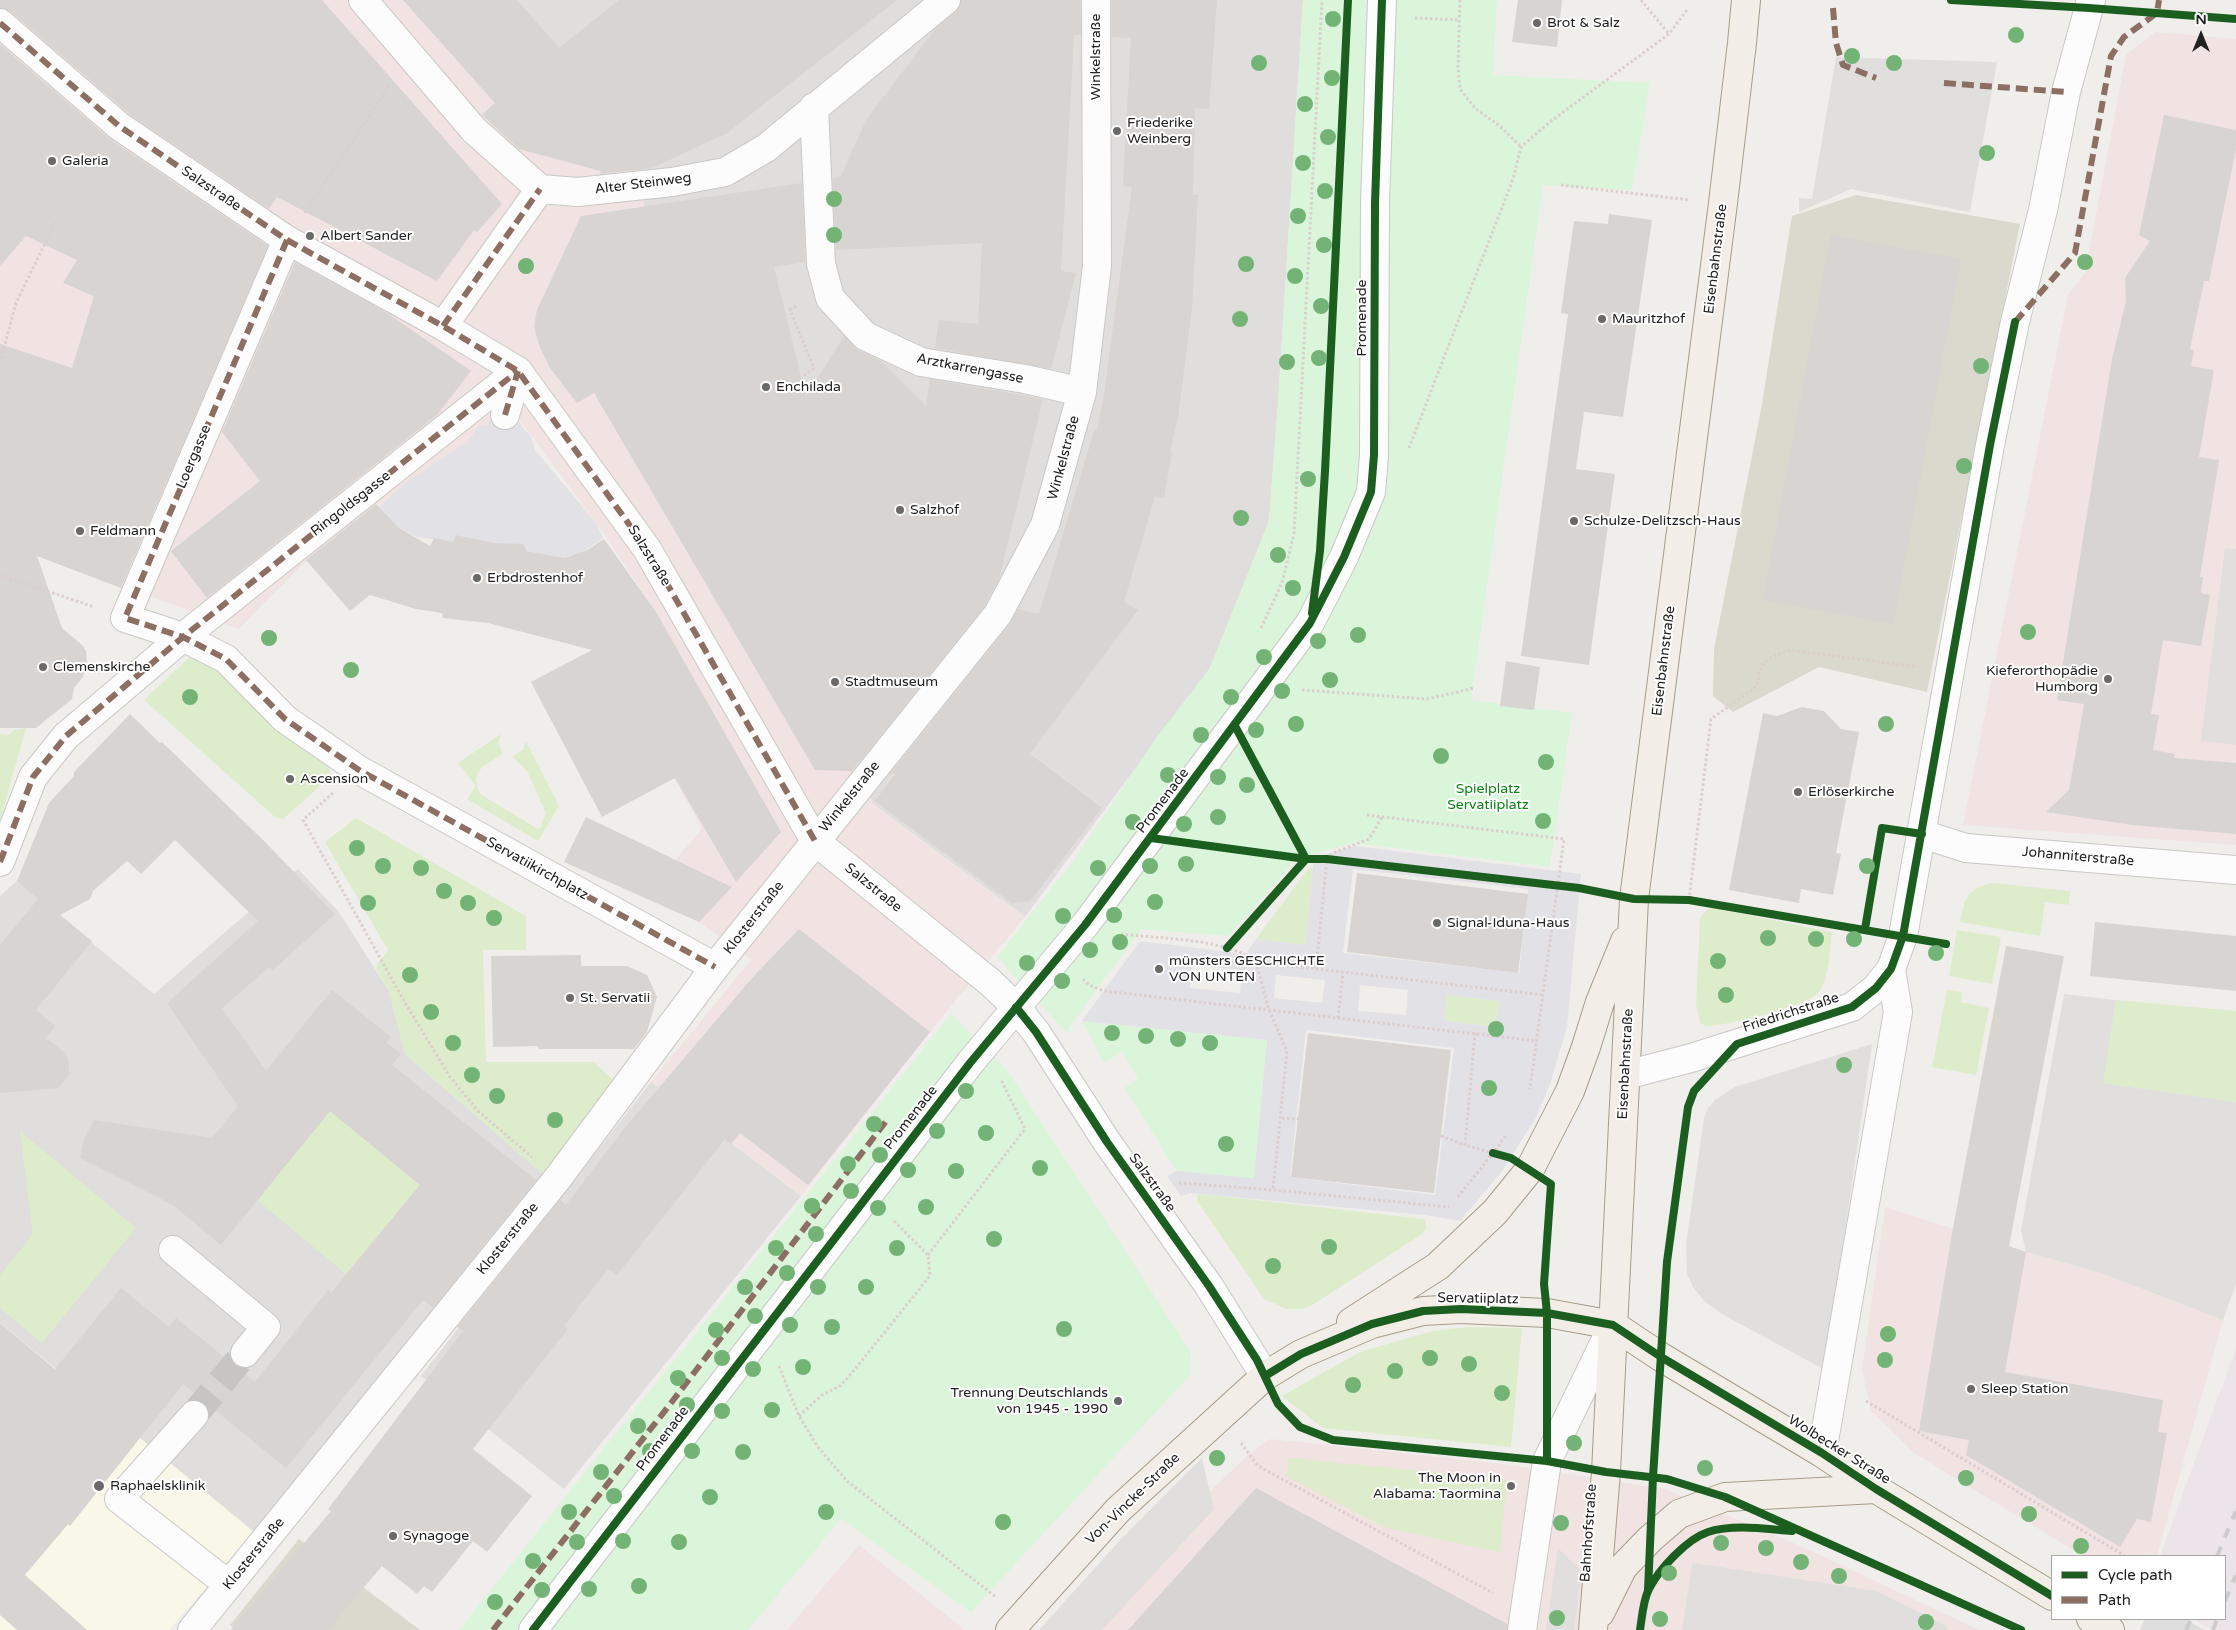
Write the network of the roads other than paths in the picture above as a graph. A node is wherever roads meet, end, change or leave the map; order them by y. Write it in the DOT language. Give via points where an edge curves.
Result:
graph roads {
  1 [pos="363,0"];
  2 [pos="946,0"];
  3 [pos="1096,0"];
  4 [pos="1382,0"];
  5 [pos="1746,0"];
  6 [pos="2091,0"];
  7 [pos="0,23"];
  8 [pos="814,108"];
  9 [pos="540,190"];
  10 [pos="288,240"];
  11 [pos="443,326"];
  12 [pos="518,371"];
  13 [pos="1082,392"];
  14 [pos="505,415"];
  15 [pos="183,637"];
  16 [pos="1922,834"];
  17 [pos="815,841"];
  18 [pos="0,862"];
  19 [pos="2236,870"];
  20 [pos="1632,924"];
  21 [pos="715,967"];
  22 [pos="1890,969"];
  23 [pos="1016,1007"];
  24 [pos="1626,1075"];
  25 [pos="173,1250"];
  26 [pos="1613,1325"];
  27 [pos="245,1353"];
  28 [pos="1301,1354"];
  29 [pos="1265,1376"];
  30 [pos="194,1415"];
  31 [pos="1822,1453"];
  32 [pos="1876,1489"];
  33 [pos="228,1585"];
  34 [pos="2051,1595"];
  35 [pos="1523,1620"];
  36 [pos="2093,1620"];
  37 [pos="1594,1626"];
  38 [pos="192,1630"];
  39 [pos="533,1630"];
  40 [pos="1010,1630"];
  41 [pos="2110,1630"];
  1 -- 9 [label="street" via="474,130"];
  2 -- 8 [label="street, Alter Steinweg"];
  3 -- 13 [label="street, Winkelstraße" via="1097,266"];
  4 -- 23 [label="street, Promenade" via="1371,492 1344,557 1310,623 1085,925"];
  5 -- 20 [label="main road, Eisenbahnstraße"];
  6 -- 16 [label="street, Friedrichstraße" via="2066,92 1990,445"];
  7 -- 10 [label="street, Salzstraße" via="118,126"];
  8 -- 9 [label="street, Alter Steinweg" via="766,148 725,172 672,182 578,192"];
  8 -- 13 [label="street, Arztkarrengasse" via="821,264 830,298 865,336 921,362"];
  9 -- 11 [label="street"];
  10 -- 11 [label="street, Salzstraße"];
  10 -- 15 [label="street, Loergasse" via="125,618"];
  11 -- 12 [label="street, Salzstraße"];
  12 -- 14 [label="street"];
  12 -- 15 [label="street, Ringoldsgasse"];
  12 -- 17 [label="street, Salzstraße" via="647,550"];
  13 -- 17 [label="street, Winkelstraße" via="1045,525 998,614"];
  15 -- 18 [label="street, Ringoldsgasse" via="66,736 33,777"];
  15 -- 21 [label="street, Servatiikirchplatz" via="226,660 285,719 359,770"];
  16 -- 19 [label="street, Johanniterstraße" via="1966,848"];
  16 -- 22 [label="street, Friedrichstraße" via="1903,936"];
  17 -- 21 [label="street, Klosterstraße"];
  17 -- 23 [label="street, Salzstraße" via="991,983"];
  20 -- 24 [label="main road, Eisenbahnstraße"];
  20 -- 28 [label="main road" via="1600,1002 1570,1091 1530,1169 1494,1212 1438,1266"];
  21 -- 33 [label="street, Klosterstraße" via="558,1178"];
  22 -- 24 [label="street, Friedrichstraße" via="1876,988 1852,1007"];
  22 -- 31 [label="street" via="1898,1012"];
  23 -- 29 [label="street, Salzstraße" via="1209,1286"];
  23 -- 39 [label="street, Promenade"];
  24 -- 26 [label="main road, Eisenbahnstraße"];
  25 -- 27 [label="street" via="266,1327"];
  26 -- 28 [label="main road, Servatiiplatz" via="1547,1313 1461,1309 1423,1311 1372,1324"];
  26 -- 31 [label="main road, Wolbecker Straße"];
  26 -- 35 [label="street" via="1547,1461"];
  26 -- 37 [label="main road, Bahnhofstraße"];
  28 -- 29 [label="main road, Servatiiplatz"];
  29 -- 40 [label="main road, Von-Vincke-Straße" via="1118,1510"];
  30 -- 33 [label="street" via="119,1499"];
  31 -- 32 [label="main road, Wolbecker Straße"];
  32 -- 34 [label="main road, Wolbecker Straße"];
  32 -- 37 [label="main road" via="1725,1497 1679,1514 1623,1567"];
  33 -- 38 [label="street, Klosterstraße"];
  36 -- 41 [label="main road"];
}
